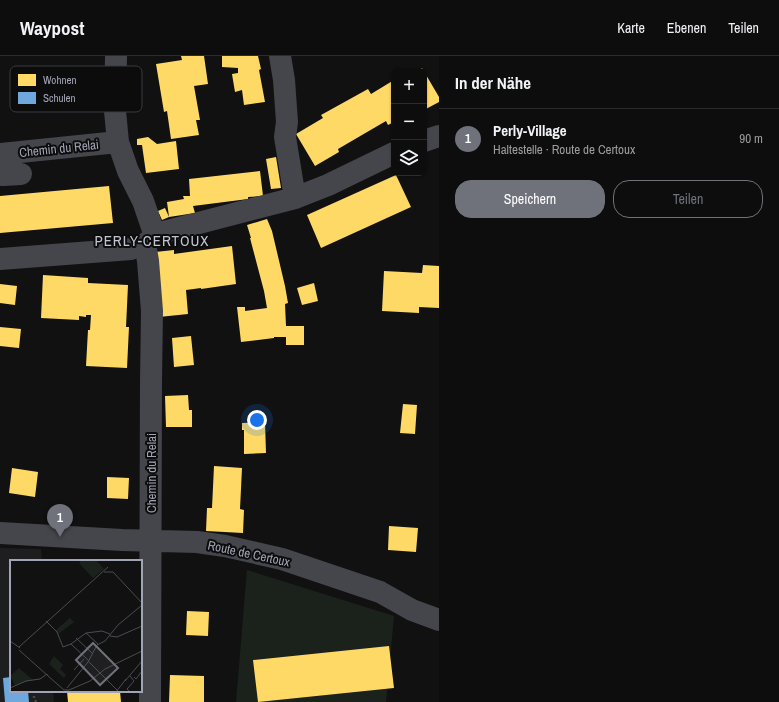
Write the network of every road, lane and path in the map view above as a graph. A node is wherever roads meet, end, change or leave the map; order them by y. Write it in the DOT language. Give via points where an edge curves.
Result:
graph roads {
  1 [pos="116,56"];
  2 [pos="280,56"];
  3 [pos="116,66"];
  4 [pos="115,112"];
  5 [pos="439,136"];
  6 [pos="427,140"];
  7 [pos="118,142"];
  8 [pos="0,154"];
  9 [pos="391,154"];
  10 [pos="295,198"];
  11 [pos="150,240"];
  12 [pos="0,259"];
  13 [pos="0,533"];
  14 [pos="151,541"];
  15 [pos="439,620"];
  16 [pos="34,692"];
  17 [pos="37,702"];
  18 [pos="150,702"];
  1 -- 3 [label="street, Chemin du Relai"];
  2 -- 10 [label="street" via="285,87 285,137"];
  4 -- 7 [label="street, Chemin du Relai"];
  5 -- 6 [label="street"];
  7 -- 8 [label="street, Chemin du Relai"];
  7 -- 11 [label="street, Chemin du Relai" via="142,201"];
  9 -- 10 [label="street"];
  10 -- 11 [label="street" via="164,232"];
  11 -- 12 [label="street" via="131,250"];
  11 -- 14 [label="street, Chemin du Relai" via="148,261 152,312"];
  13 -- 14 [label="street, Route de Certoux"];
  14 -- 15 [label="street, Route de Certoux" via="197,542 265,555 380,592 412,610"];
  14 -- 18 [label="street, Chemin du Relai"];
  16 -- 17 [label="path" via="34,700"];
}
